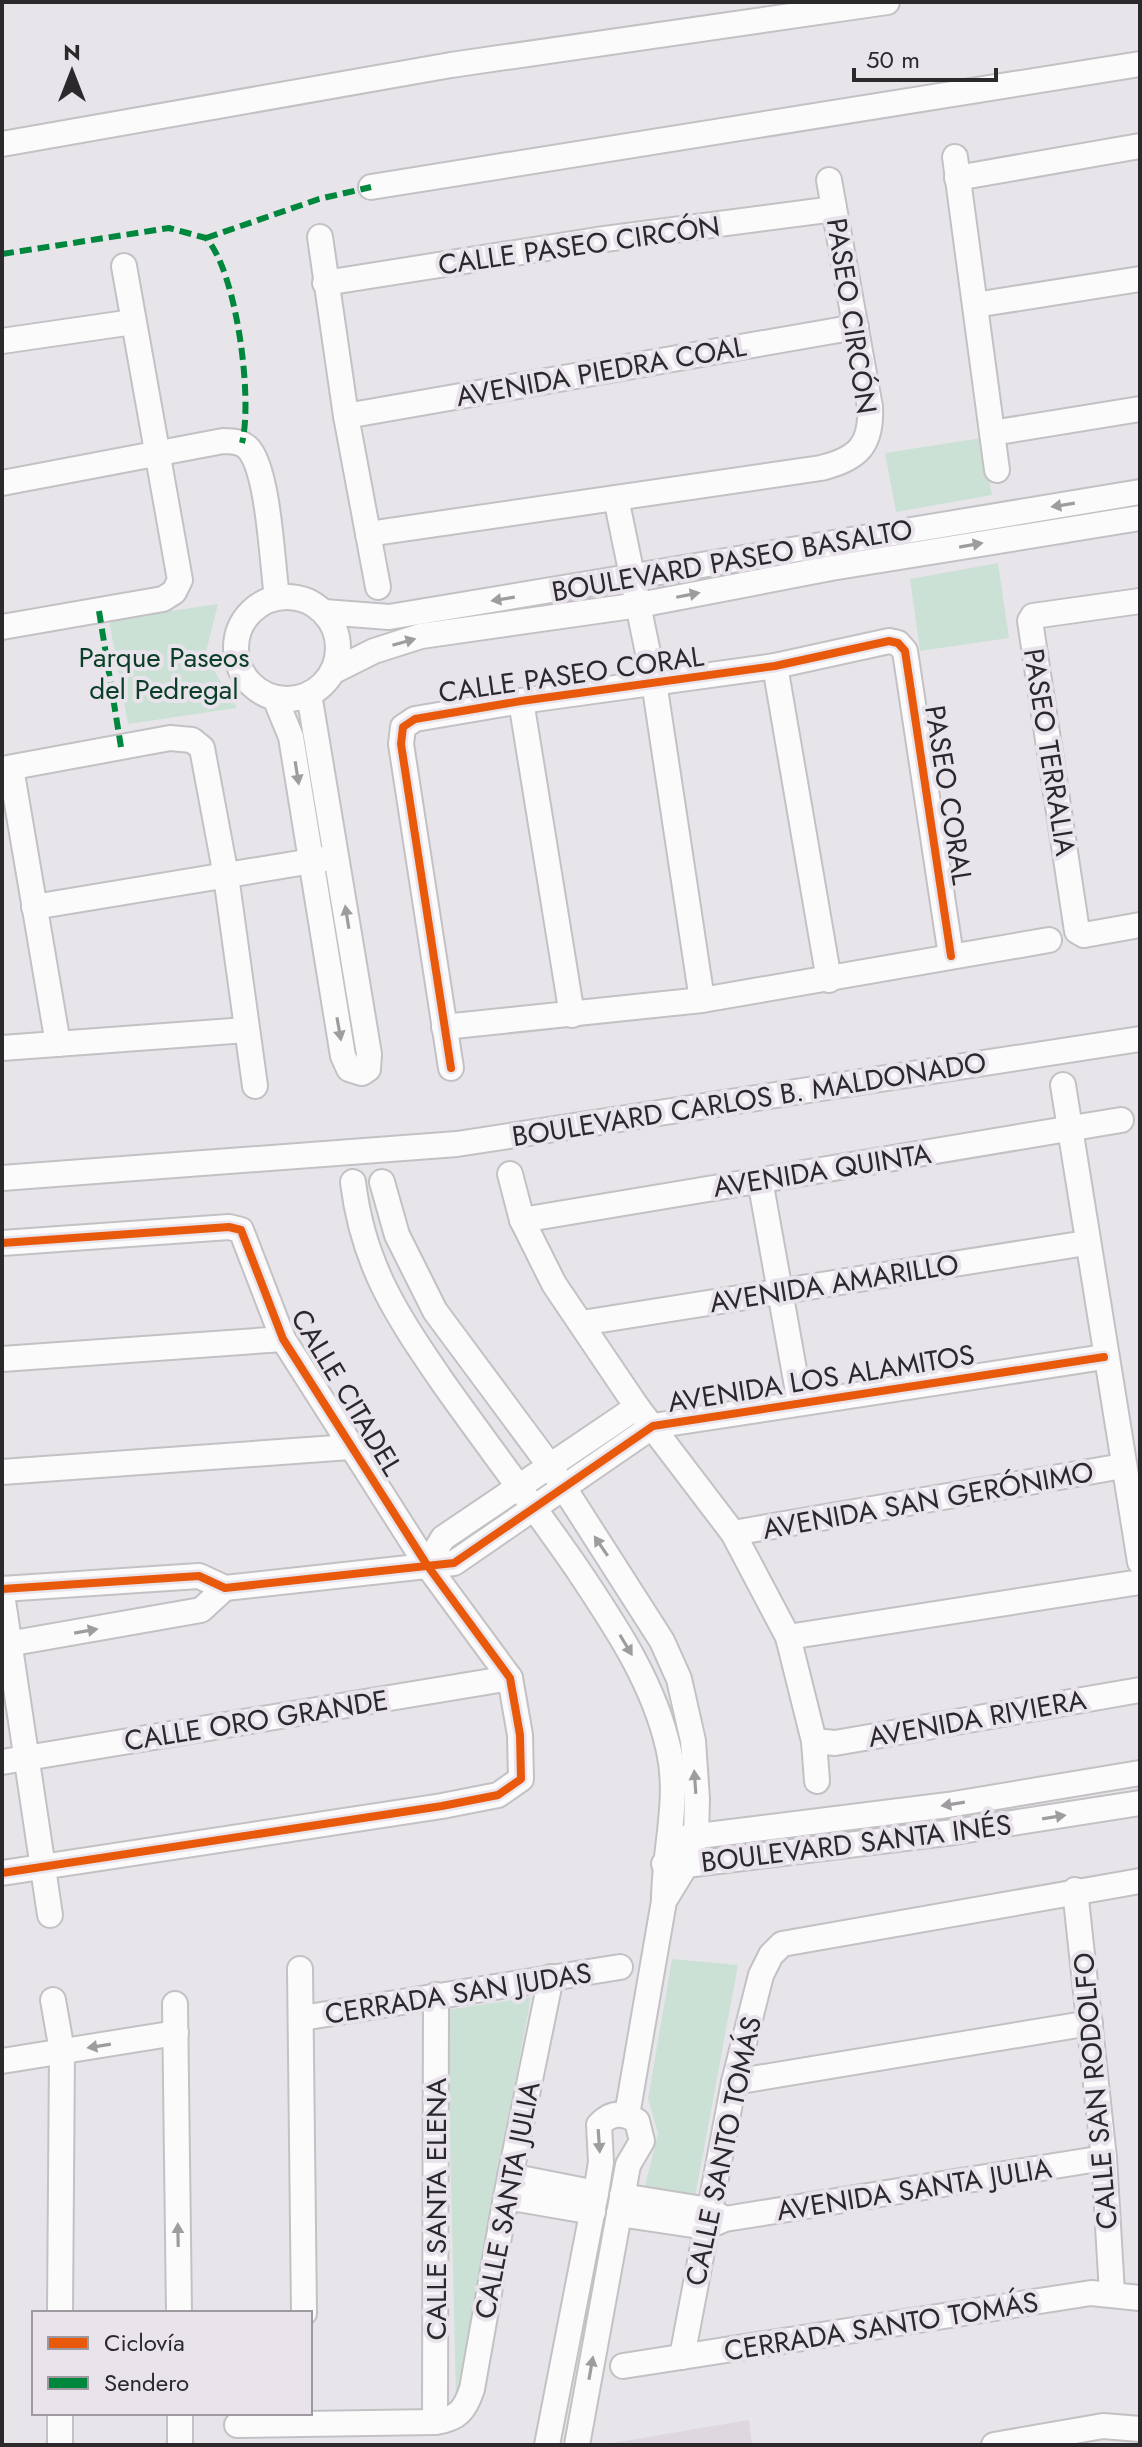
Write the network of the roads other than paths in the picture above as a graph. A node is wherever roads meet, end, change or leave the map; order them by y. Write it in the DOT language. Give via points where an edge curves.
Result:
graph roads {
  1 [pos="887,2"];
  2 [pos="1140,64"];
  3 [pos="2,144"];
  4 [pos="1140,146"];
  5 [pos="829,180"];
  6 [pos="371,187"];
  7 [pos="834,209"];
  8 [pos="320,237"];
  9 [pos="124,266"];
  10 [pos="1140,279"];
  11 [pos="325,283"];
  12 [pos="975,305"];
  13 [pos="133,322"];
  14 [pos="856,327"];
  15 [pos="2,341"];
  16 [pos="1140,409"];
  17 [pos="346,416"];
  18 [pos="992,433"];
  19 [pos="156,456"];
  20 [pos="997,470"];
  21 [pos="2,483"];
  22 [pos="1140,492"];
  23 [pos="616,498"];
  24 [pos="1140,518"];
  25 [pos="368,534"];
  26 [pos="632,578"];
  27 [pos="378,587"];
  28 [pos="277,597"];
  29 [pos="1140,601"];
  30 [pos="639,605"];
  31 [pos="324,612"];
  32 [pos="2,627"];
  33 [pos="898,643"];
  34 [pos="775,666"];
  35 [pos="332,672"];
  36 [pos="654,682"];
  37 [pos="309,694"];
  38 [pos="275,698"];
  39 [pos="521,701"];
  40 [pos="7,769"];
  41 [pos="337,856"];
  42 [pos="310,862"];
  43 [pos="226,876"];
  44 [pos="34,907"];
  45 [pos="1140,925"];
  46 [pos="1049,940"];
  47 [pos="951,956"];
  48 [pos="829,980"];
  49 [pos="702,1000"];
  50 [pos="572,1015"];
  51 [pos="444,1027"];
  52 [pos="246,1030"];
  53 [pos="1140,1039"];
  54 [pos="58,1044"];
  55 [pos="2,1048"];
  56 [pos="451,1068"];
  57 [pos="1063,1085"];
  58 [pos="255,1086"];
  59 [pos="1121,1120"];
  60 [pos="1069,1129"];
  61 [pos="510,1174"];
  62 [pos="2,1178"];
  63 [pos="760,1180"];
  64 [pos="353,1182"];
  65 [pos="382,1182"];
  66 [pos="522,1220"];
  67 [pos="2,1243"];
  68 [pos="1086,1243"];
  69 [pos="780,1292"];
  70 [pos="582,1323"];
  71 [pos="283,1339"];
  72 [pos="1104,1357"];
  73 [pos="2,1359"];
  74 [pos="800,1403"];
  75 [pos="637,1407"];
  76 [pos="653,1426"];
  77 [pos="350,1447"];
  78 [pos="550,1466"];
  79 [pos="1123,1466"];
  80 [pos="2,1472"];
  81 [pos="521,1487"];
  82 [pos="564,1490"];
  83 [pos="536,1509"];
  84 [pos="733,1533"];
  85 [pos="1140,1562"];
  86 [pos="427,1565"];
  87 [pos="1140,1582"];
  88 [pos="225,1588"];
  89 [pos="2,1591"];
  90 [pos="788,1637"];
  91 [pos="6,1645"];
  92 [pos="510,1678"];
  93 [pos="1140,1690"];
  94 [pos="814,1741"];
  95 [pos="27,1758"];
  96 [pos="2,1762"];
  97 [pos="1140,1773"];
  98 [pos="817,1781"];
  99 [pos="1140,1803"];
  100 [pos="696,1836"];
  101 [pos="673,1856"];
  102 [pos="43,1866"];
  103 [pos="2,1873"];
  104 [pos="1140,1881"];
  105 [pos="1075,1890"];
  106 [pos="50,1915"];
  107 [pos="620,1967"];
  108 [pos="300,1969"];
  109 [pos="551,1977"];
  110 [pos="436,1995"];
  111 [pos="53,2000"];
  112 [pos="175,2004"];
  113 [pos="302,2018"];
  114 [pos="1090,2023"];
  115 [pos="176,2033"];
  116 [pos="62,2051"];
  117 [pos="2,2061"];
  118 [pos="734,2082"];
  119 [pos="627,2115"];
  120 [pos="1104,2158"];
  121 [pos="508,2186"];
  122 [pos="594,2202"];
  123 [pos="621,2205"];
  124 [pos="714,2219"];
  125 [pos="1112,2293"];
  126 [pos="1140,2298"];
  127 [pos="60,2311"];
  128 [pos="179,2311"];
  129 [pos="304,2311"];
  130 [pos="682,2357"];
  131 [pos="623,2366"];
  132 [pos="60,2415"];
  133 [pos="180,2415"];
  134 [pos="306,2419"];
  135 [pos="445,2420"];
  136 [pos="237,2425"];
  137 [pos="1140,2429"];
  138 [pos="1088,2437"];
  139 [pos="60,2445"];
  140 [pos="180,2445"];
  141 [pos="547,2445"];
  142 [pos="577,2445"];
  143 [pos="994,2445"];
  1 -- 3 [label="street" via="451,65"];
  2 -- 6 [label="street"];
  4 -- 12 [label="street" via="956,167"];
  5 -- 7 [label="street, PASEO CIRCÓN"];
  7 -- 11 [label="street, CALLE PASEO CIRCÓN"];
  7 -- 14 [label="street, PASEO CIRCÓN"];
  8 -- 11 [label="street"];
  9 -- 13 [label="street"];
  10 -- 12 [label="street"];
  11 -- 17 [label="street"];
  12 -- 18 [label="street"];
  13 -- 15 [label="street"];
  13 -- 19 [label="street"];
  14 -- 17 [label="street, AVENIDA PIEDRA COAL"];
  14 -- 23 [label="street, PASEO CIRCÓN" via="871,415 861,451 821,468"];
  16 -- 18 [label="street"];
  17 -- 25 [label="street"];
  18 -- 20 [label="street"];
  19 -- 21 [label="street"];
  19 -- 28 [label="street" via="223,441 242,443 251,451 261,479"];
  19 -- 32 [label="street" via="180,575 174,592 151,602"];
  22 -- 26 [label="street, BOULEVARD PASEO BASALTO, one-way"];
  23 -- 25 [label="street"];
  23 -- 26 [label="street"];
  30 -- 24 [label="street, BOULEVARD PASEO BASALTO, one-way"];
  25 -- 27 [label="street"];
  26 -- 30 [label="street"];
  26 -- 31 [label="street, BOULEVARD PASEO BASALTO, one-way" via="389,617"];
  28 -- 31 [label="street" via="310,602"];
  28 -- 38 [label="street" via="247,615 234,647 246,680"];
  29 -- 45 [label="street, PASEO TERRALIA" via="1033,616 1030,621 1077,931 1084,935"];
  35 -- 30 [label="street, BOULEVARD PASEO BASALTO, one-way" via="421,636"];
  30 -- 36 [label="street"];
  31 -- 35 [label="street" via="338,640"];
  33 -- 34 [label="street, CALLE PASEO CORAL"];
  33 -- 47 [label="street, PASEO CORAL" via="905,651"];
  34 -- 36 [label="street, CALLE PASEO CORAL"];
  34 -- 48 [label="street"];
  35 -- 37 [label="street"];
  36 -- 39 [label="street, CALLE PASEO CORAL"];
  36 -- 49 [label="street"];
  37 -- 38 [label="street"];
  37 -- 41 [label="street"];
  38 -- 42 [label="street, one-way" via="291,737"];
  39 -- 50 [label="street"];
  39 -- 51 [label="street, CALLE PASEO CORAL" via="415,719 401,732"];
  40 -- 43 [label="street" via="170,738 192,740 202,748"];
  40 -- 44 [label="street"];
  41 -- 42 [label="street"];
  42 -- 41 [label="street, one-way" via="343,1056 349,1069 362,1073 368,1069 369,1054"];
  42 -- 43 [label="street"];
  43 -- 44 [label="street"];
  43 -- 52 [label="street"];
  44 -- 54 [label="street"];
  46 -- 47 [label="street"];
  47 -- 48 [label="street"];
  48 -- 49 [label="street"];
  49 -- 50 [label="street"];
  50 -- 51 [label="street"];
  51 -- 56 [label="street, CALLE PASEO CORAL"];
  52 -- 54 [label="street"];
  52 -- 58 [label="street"];
  53 -- 62 [label="street, BOULEVARD CARLOS B. MALDONADO" via="457,1144"];
  54 -- 55 [label="street"];
  57 -- 60 [label="street"];
  59 -- 60 [label="street, AVENIDA QUINTA"];
  60 -- 63 [label="street, AVENIDA QUINTA"];
  60 -- 68 [label="street"];
  61 -- 66 [label="street"];
  63 -- 66 [label="street, AVENIDA QUINTA"];
  63 -- 69 [label="street"];
  64 -- 81 [label="street" via="360,1225 393,1312"];
  65 -- 78 [label="street" via="397,1235 435,1311"];
  66 -- 70 [label="street" via="554,1284"];
  67 -- 71 [label="street, CALLE CITADEL" via="241,1230"];
  68 -- 69 [label="street, AVENIDA AMARILLO"];
  68 -- 72 [label="street"];
  69 -- 70 [label="street, AVENIDA AMARILLO"];
  69 -- 74 [label="street"];
  70 -- 75 [label="street"];
  71 -- 73 [label="street"];
  71 -- 77 [label="street, CALLE CITADEL"];
  72 -- 74 [label="street, AVENIDA LOS ALAMITOS"];
  72 -- 79 [label="street"];
  74 -- 76 [label="street, AVENIDA LOS ALAMITOS"];
  75 -- 76 [label="street"];
  75 -- 78 [label="street, AVENIDA LOS ALAMITOS"];
  76 -- 82 [label="street, AVENIDA LOS ALAMITOS"];
  76 -- 84 [label="street"];
  77 -- 80 [label="street"];
  77 -- 86 [label="street, CALLE CITADEL"];
  78 -- 81 [label="street, AVENIDA LOS ALAMITOS"];
  78 -- 82 [label="street"];
  79 -- 84 [label="street, AVENIDA SAN GERÓNIMO"];
  79 -- 85 [label="street"];
  81 -- 83 [label="street"];
  81 -- 86 [label="street, AVENIDA LOS ALAMITOS" via="443,1538"];
  82 -- 83 [label="street, AVENIDA LOS ALAMITOS"];
  100 -- 82 [label="street, one-way" via="693,1741 679,1679 655,1630"];
  83 -- 86 [label="street, AVENIDA LOS ALAMITOS" via="454,1563"];
  83 -- 101 [label="street, one-way" via="608,1615 649,1691 669,1751"];
  84 -- 90 [label="street"];
  86 -- 88 [label="street, AVENIDA LOS ALAMITOS"];
  86 -- 92 [label="street, CALLE CITADEL"];
  87 -- 90 [label="street"];
  88 -- 89 [label="street" via="199,1576"];
  91 -- 88 [label="street, one-way" via="201,1610"];
  89 -- 91 [label="street"];
  90 -- 94 [label="street"];
  91 -- 95 [label="street"];
  92 -- 95 [label="street, CALLE ORO GRANDE"];
  92 -- 102 [label="street, CALLE CITADEL" via="521,1779 498,1795"];
  93 -- 94 [label="street, AVENIDA RIVIERA" via="835,1743"];
  94 -- 98 [label="street"];
  95 -- 96 [label="street, CALLE ORO GRANDE"];
  95 -- 102 [label="street"];
  97 -- 100 [label="street, BOULEVARD SANTA INÉS, one-way" via="948,1805"];
  101 -- 99 [label="street, BOULEVARD SANTA INÉS, one-way" via="954,1832"];
  100 -- 101 [label="street"];
  101 -- 119 [label="street, BOULEVARD SANTA INÉS"];
  102 -- 103 [label="street"];
  102 -- 106 [label="street"];
  104 -- 105 [label="street"];
  105 -- 114 [label="street, CALLE SAN RODOLFO"];
  105 -- 118 [label="street, CALLE SANTO TOMÁS" via="782,1944 761,1975"];
  107 -- 109 [label="street, CERRADA SAN JUDAS"];
  108 -- 113 [label="street"];
  109 -- 110 [label="street, CERRADA SAN JUDAS"];
  109 -- 121 [label="street, CALLE SANTA JULIA"];
  110 -- 113 [label="street, CERRADA SAN JUDAS"];
  110 -- 135 [label="street, CALLE SANTA ELENA"];
  111 -- 116 [label="street"];
  112 -- 115 [label="street"];
  113 -- 129 [label="street, CERRADA SAN JUDAS"];
  114 -- 118 [label="street"];
  114 -- 120 [label="street, CALLE SAN RODOLFO"];
  115 -- 116 [label="street, one-way"];
  128 -- 115 [label="street, one-way"];
  116 -- 117 [label="street"];
  116 -- 127 [label="street"];
  118 -- 124 [label="street, CALLE SANTO TOMÁS"];
  119 -- 122 [label="street, one-way" via="614,2114 599,2125 601,2162"];
  119 -- 123 [label="street, BOULEVARD SANTA INÉS" via="637,2121 642,2141 628,2165"];
  120 -- 124 [label="street, AVENIDA SANTA JULIA"];
  120 -- 125 [label="street, CALLE SAN RODOLFO"];
  121 -- 122 [label="street"];
  121 -- 135 [label="street, CALLE SANTA JULIA" via="472,2389"];
  122 -- 141 [label="street"];
  123 -- 124 [label="street, AVENIDA SANTA JULIA"];
  142 -- 123 [label="street, BOULEVARD SANTA INÉS, one-way"];
  124 -- 130 [label="street, CALLE SANTO TOMÁS"];
  125 -- 126 [label="street, CERRADA SANTO TOMÁS"];
  125 -- 130 [label="street, CERRADA SANTO TOMÁS"];
  130 -- 131 [label="street, CERRADA SANTO TOMÁS"];
  132 -- 139 [label="street"];
  133 -- 140 [label="street"];
  134 -- 135 [label="street"];
  134 -- 136 [label="street"];
  137 -- 138 [label="street"];
  138 -- 143 [label="street"];
}
